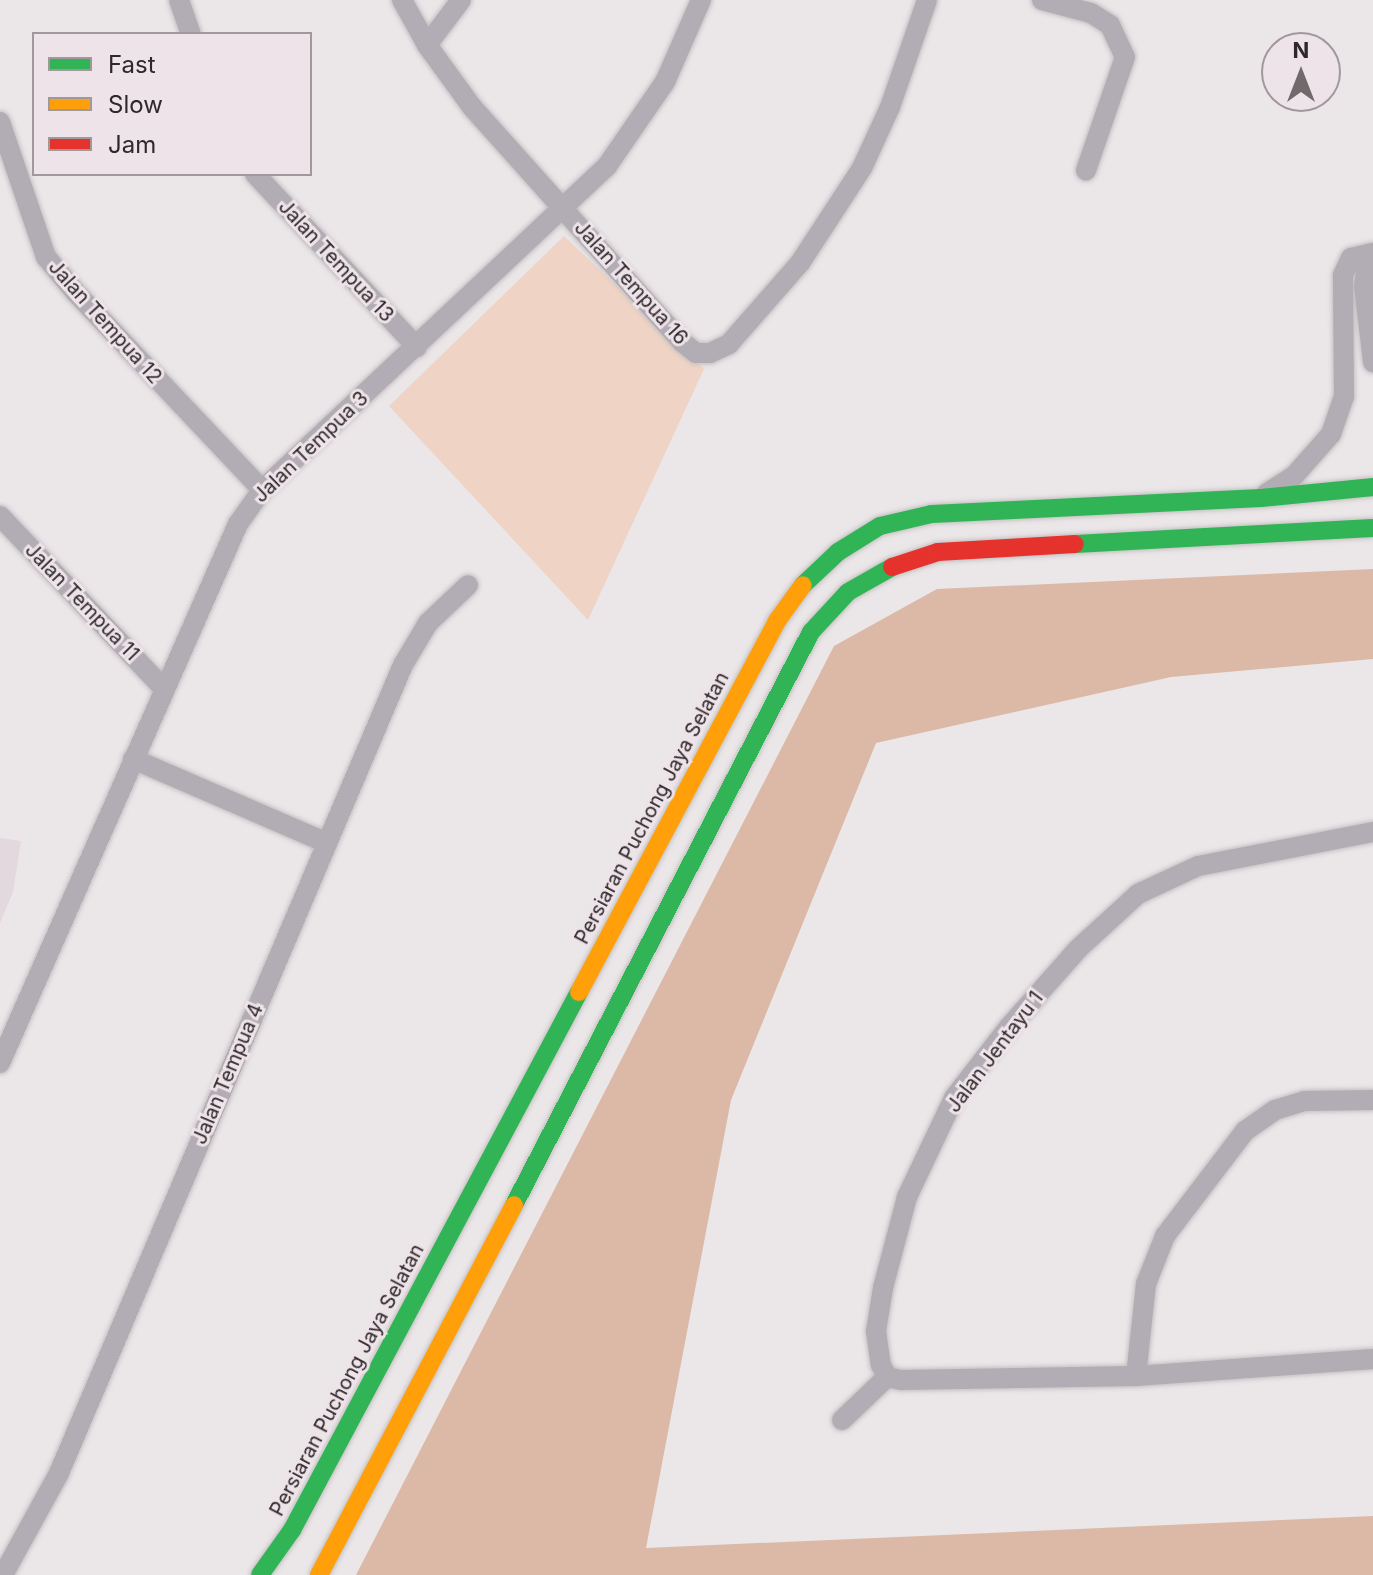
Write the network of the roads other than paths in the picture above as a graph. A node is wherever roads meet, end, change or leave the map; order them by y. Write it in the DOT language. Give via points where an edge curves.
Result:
graph roads {
  1 [pos="179,0"];
  2 [pos="402,0"];
  3 [pos="461,0"];
  4 [pos="701,0"];
  5 [pos="927,0"];
  6 [pos="1042,0"];
  7 [pos="190,32"];
  8 [pos="427,45"];
  9 [pos="0,122"];
  10 [pos="1086,170"];
  11 [pos="257,176"];
  12 [pos="564,208"];
  13 [pos="1370,254"];
  14 [pos="417,347"];
  15 [pos="1373,362"];
  16 [pos="1373,487"];
  17 [pos="262,490"];
  18 [pos="1261,498"];
  19 [pos="1,521"];
  20 [pos="1373,528"];
  21 [pos="468,585"];
  22 [pos="163,688"];
  23 [pos="133,759"];
  24 [pos="1373,832"];
  25 [pos="325,842"];
  26 [pos="0,1063"];
  27 [pos="1373,1100"];
  28 [pos="1373,1359"];
  29 [pos="1136,1376"];
  30 [pos="887,1377"];
  31 [pos="842,1420"];
  32 [pos="3,1575"];
  33 [pos="260,1575"];
  34 [pos="319,1575"];
  1 -- 7 [label="street"];
  2 -- 8 [label="street"];
  3 -- 8 [label="street"];
  4 -- 12 [label="street, Jalan Tempua 3" via="665,82 637,127"];
  5 -- 12 [label="street, Jalan Tempua 16" via="890,107 862,168 800,263 729,344 696,353 682,342"];
  6 -- 10 [label="street" via="1091,13 1110,25 1125,57"];
  8 -- 12 [label="street" via="472,107"];
  9 -- 17 [label="street, Jalan Tempua 12" via="46,257"];
  11 -- 14 [label="street, Jalan Tempua 13"];
  12 -- 14 [label="street, Jalan Tempua 3"];
  13 -- 15 [label="street" via="1364,286"];
  13 -- 18 [label="street" via="1351,258 1343,275 1344,397 1331,434 1294,476"];
  14 -- 17 [label="street, Jalan Tempua 3"];
  16 -- 18 [label="main road, Persiaran Puchong Jaya Selatan"];
  17 -- 22 [label="street, Jalan Tempua 3" via="226,545"];
  18 -- 33 [label="main road, Persiaran Puchong Jaya Selatan" via="932,514 880,526 838,552 801,587 777,621 292,1530"];
  19 -- 22 [label="street, Jalan Tempua 11"];
  20 -- 34 [label="main road" via="938,552 893,567 848,592 811,632"];
  21 -- 25 [label="street, Jalan Tempua 4" via="428,623 403,665"];
  22 -- 23 [label="street, Jalan Tempua 3"];
  23 -- 25 [label="street"];
  23 -- 26 [label="street, Jalan Tempua 3"];
  24 -- 30 [label="street, Jalan Jentayu 1" via="1198,866 1138,894 1078,949 954,1098 907,1197 876,1331"];
  25 -- 32 [label="street, Jalan Tempua 4" via="59,1473"];
  27 -- 29 [label="street" via="1304,1101 1275,1110 1245,1131 1165,1236 1146,1284"];
  28 -- 29 [label="street"];
  29 -- 30 [label="street"];
  30 -- 31 [label="street"];
}
